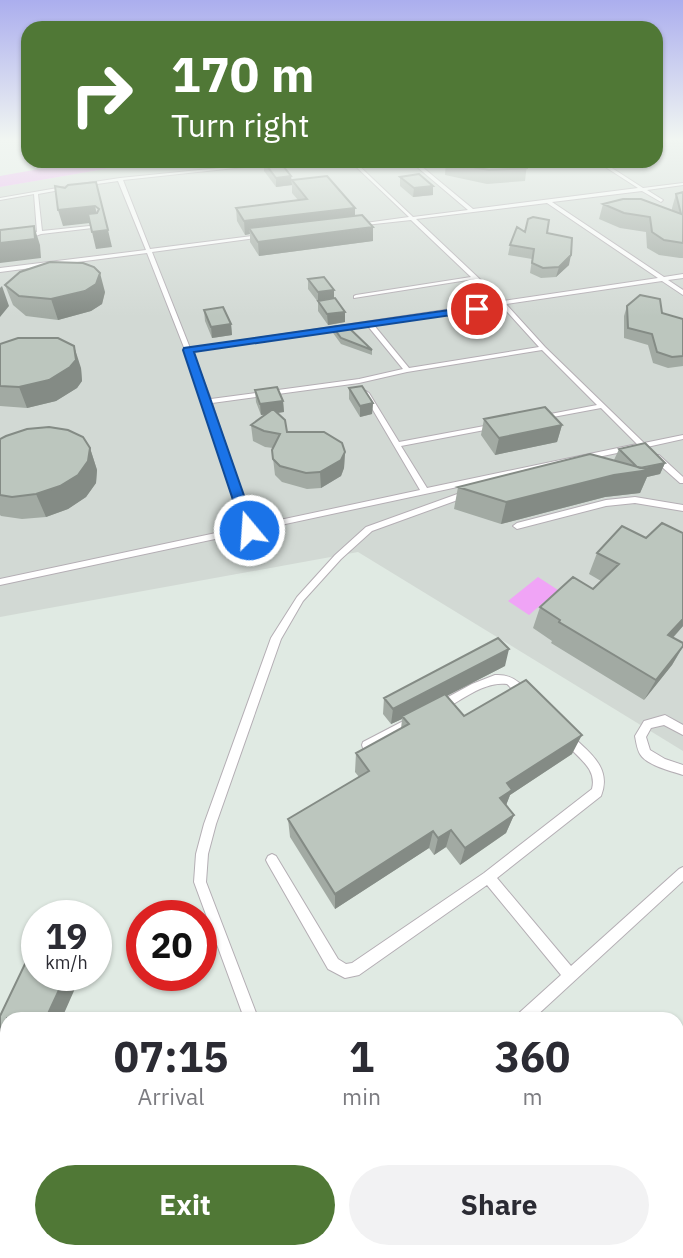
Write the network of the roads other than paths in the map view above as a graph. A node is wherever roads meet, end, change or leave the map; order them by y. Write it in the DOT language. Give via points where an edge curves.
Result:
graph roads {
  1 [pos="37,200"];
  2 [pos="128,200"];
  3 [pos="393,200"];
  4 [pos="459,200"];
  5 [pos="558,200"];
  6 [pos="548,201"];
  7 [pos="471,210"];
  8 [pos="413,219"];
  9 [pos="99,226"];
  10 [pos="347,227"];
  11 [pos="40,233"];
  12 [pos="267,236"];
  13 [pos="0,242"];
  14 [pos="147,251"];
  15 [pos="0,270"];
  16 [pos="683,276"];
  17 [pos="473,278"];
  18 [pos="663,279"];
  19 [pos="683,293"];
  20 [pos="356,297"];
  21 [pos="503,304"];
  22 [pos="370,325"];
  23 [pos="543,348"];
  24 [pos="188,350"];
  25 [pos="407,370"];
  26 [pos="359,382"];
  27 [pos="208,401"];
  28 [pos="602,406"];
  29 [pos="533,419"];
  30 [pos="506,424"];
  31 [pos="683,437"];
  32 [pos="397,445"];
  33 [pos="642,445"];
  34 [pos="683,470"];
  35 [pos="672,472"];
  36 [pos="683,481"];
  37 [pos="423,489"];
  38 [pos="463,495"];
  39 [pos="683,508"];
  40 [pos="517,526"];
  41 [pos="249,530"];
  42 [pos="0,582"];
  43 [pos="529,699"];
  44 [pos="555,726"];
  45 [pos="683,730"];
  46 [pos="367,745"];
  47 [pos="683,770"];
  48 [pos="272,860"];
  49 [pos="683,873"];
  50 [pos="488,877"];
  51 [pos="570,975"];
  52 [pos="249,1012"];
  53 [pos="530,1012"];
  1 -- 11 [label="lane"];
  2 -- 14 [label="lane"];
  3 -- 8 [label="lane"];
  4 -- 7 [label="lane"];
  5 -- 6 [label="lane"];
  6 -- 7 [label="lane"];
  6 -- 18 [label="lane"];
  7 -- 8 [label="lane"];
  8 -- 10 [label="lane"];
  8 -- 17 [label="lane"];
  9 -- 11 [label="lane"];
  11 -- 13 [label="lane"];
  12 -- 14 [label="lane"];
  14 -- 15 [label="lane"];
  14 -- 24 [label="lane"];
  16 -- 18 [label="lane"];
  17 -- 20 [label="lane"];
  17 -- 21 [label="lane"];
  18 -- 19 [label="lane"];
  18 -- 21 [label="lane"];
  21 -- 22 [label="lane"];
  21 -- 23 [label="lane"];
  22 -- 24 [label="lane"];
  22 -- 25 [label="lane"];
  23 -- 25 [label="lane"];
  23 -- 28 [label="lane"];
  24 -- 27 [label="lane"];
  25 -- 26 [label="lane"];
  26 -- 27 [label="lane"];
  26 -- 32 [label="lane"];
  27 -- 41 [label="lane"];
  28 -- 29 [label="lane"];
  28 -- 33 [label="lane"];
  30 -- 32 [label="lane"];
  31 -- 33 [label="lane"];
  32 -- 37 [label="lane"];
  33 -- 35 [label="lane"];
  33 -- 37 [label="lane"];
  34 -- 35 [label="lane"];
  35 -- 36 [label="lane"];
  37 -- 41 [label="lane"];
  38 -- 52 [label="lane" via="369,529 300,599 276,638 202,854 200,882"];
  39 -- 40 [label="lane" via="635,500 606,503"];
  41 -- 42 [label="lane"];
  43 -- 46 [label="lane" via="511,681 489,681"];
  44 -- 50 [label="lane" via="600,772 602,783 597,792"];
  45 -- 47 [label="lane" via="665,720 648,724 640,736 645,753"];
  48 -- 50 [label="lane" via="333,964 345,971 354,970"];
  49 -- 51 [label="lane"];
  50 -- 51 [label="lane"];
  51 -- 53 [label="lane"];
}
